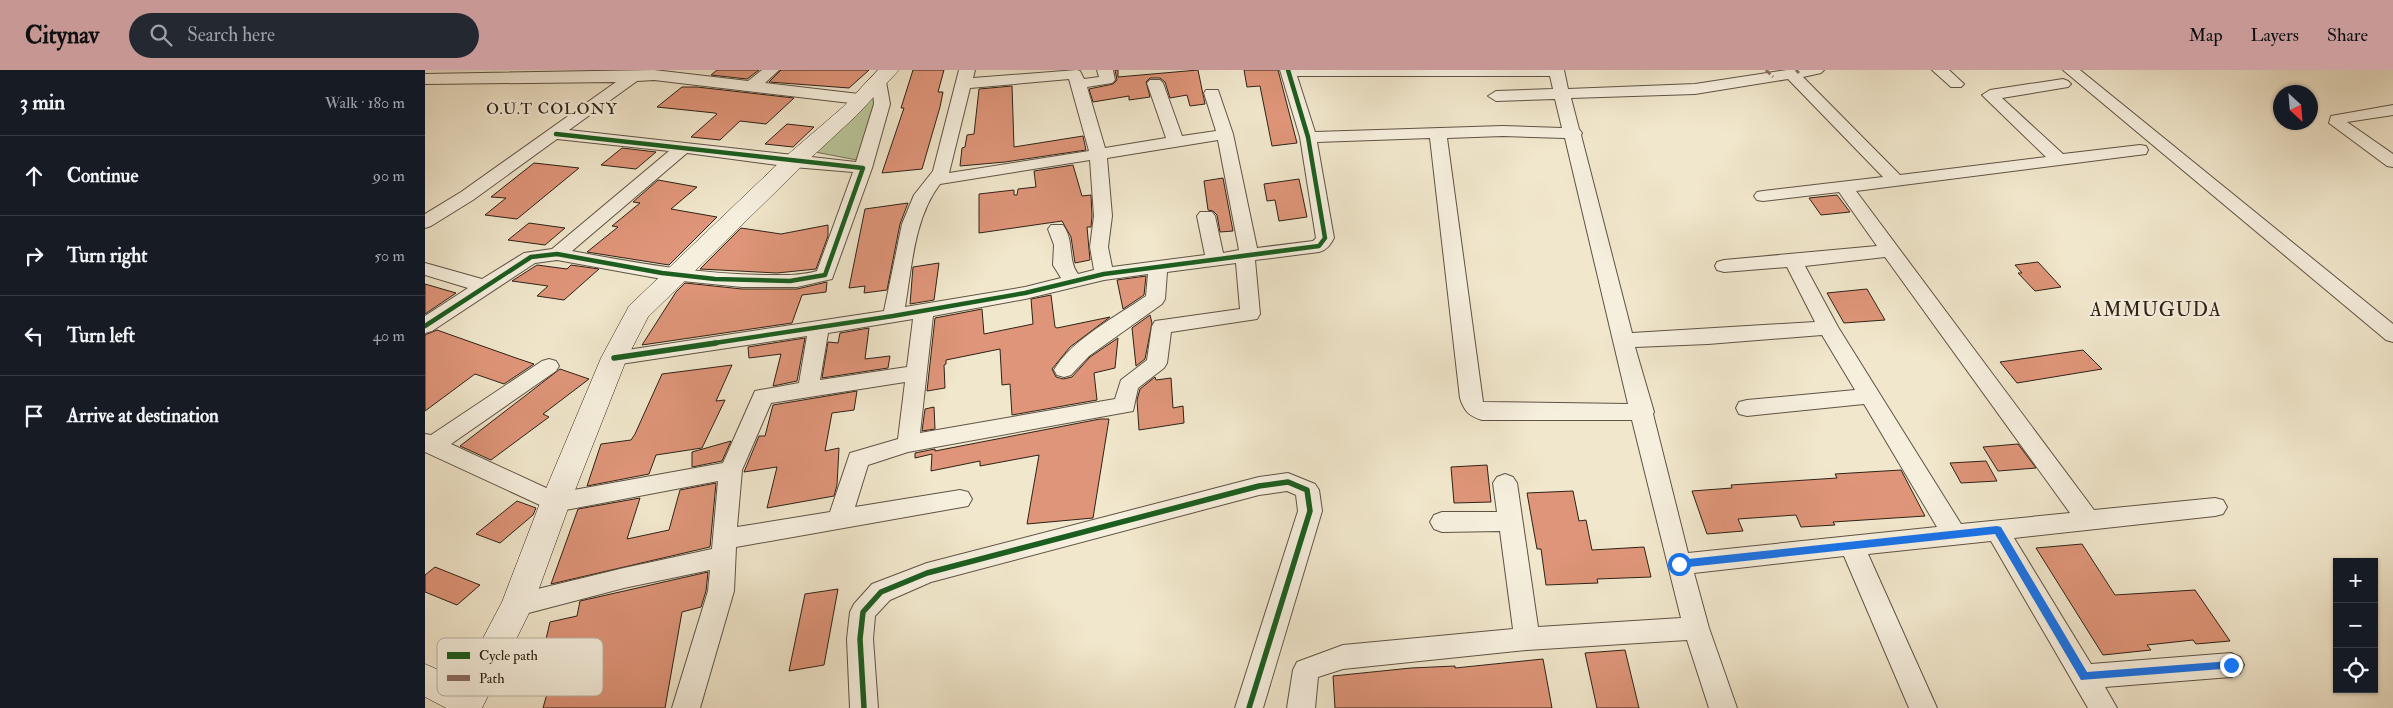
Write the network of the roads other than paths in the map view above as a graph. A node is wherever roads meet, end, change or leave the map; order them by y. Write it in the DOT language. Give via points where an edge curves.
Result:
graph roads {
  1 [pos="771,70"];
  2 [pos="1105,70"];
  3 [pos="1556,70"];
  4 [pos="1727,70"];
  5 [pos="1816,70"];
  6 [pos="1940,70"];
  7 [pos="1289,71"];
  8 [pos="1796,72"];
  9 [pos="657,73"];
  10 [pos="1769,73"];
  11 [pos="885,75"];
  12 [pos="633,77"];
  13 [pos="965,77"];
  14 [pos="2067,77"];
  15 [pos="425,79"];
  16 [pos="1739,82"];
  17 [pos="1155,83"];
  18 [pos="1078,84"];
  19 [pos="1956,84"];
  20 [pos="751,87"];
  21 [pos="1563,92"];
  22 [pos="1212,93"];
  23 [pos="1496,96"];
  24 [pos="859,99"];
  25 [pos="2393,110"];
  26 [pos="1573,133"];
  27 [pos="555,134"];
  28 [pos="1225,134"];
  29 [pos="1438,134"];
  30 [pos="1308,137"];
  31 [pos="1175,141"];
  32 [pos="683,147"];
  33 [pos="2140,150"];
  34 [pos="1098,154"];
  35 [pos="2059,160"];
  36 [pos="793,162"];
  37 [pos="2393,162"];
  38 [pos="863,168"];
  39 [pos="935,180"];
  40 [pos="1896,180"];
  41 [pos="1850,186"];
  42 [pos="1763,196"];
  43 [pos="1206,216"];
  44 [pos="425,222"];
  45 [pos="1057,229"];
  46 [pos="1891,250"];
  47 [pos="557,254"];
  48 [pos="1247,255"];
  49 [pos="1215,260"];
  50 [pos="1793,261"];
  51 [pos="1725,266"];
  52 [pos="1158,268"];
  53 [pos="425,269"];
  54 [pos="1104,274"];
  55 [pos="676,276"];
  56 [pos="1074,282"];
  57 [pos="484,286"];
  58 [pos="924,311"];
  59 [pos="893,316"];
  60 [pos="425,326"];
  61 [pos="819,327"];
  62 [pos="1828,328"];
  63 [pos="2393,335"];
  64 [pos="1624,340"];
  65 [pos="614,358"];
  66 [pos="549,366"];
  67 [pos="1064,370"];
  68 [pos="915,373"];
  69 [pos="808,388"];
  70 [pos="1871,396"];
  71 [pos="1747,408"];
  72 [pos="1643,412"];
  73 [pos="429,444"];
  74 [pos="907,444"];
  75 [pos="731,470"];
  76 [pos="1505,482"];
  77 [pos="961,499"];
  78 [pos="555,503"];
  79 [pos="2215,508"];
  80 [pos="839,520"];
  81 [pos="2088,520"];
  82 [pos="1510,521"];
  83 [pos="1442,522"];
  84 [pos="1997,530"];
  85 [pos="1955,535"];
  86 [pos="1852,546"];
  87 [pos="724,548"];
  88 [pos="1679,564"];
  89 [pos="517,605"];
  90 [pos="1696,628"];
  91 [pos="500,638"];
  92 [pos="1527,639"];
  93 [pos="2231,665"];
  94 [pos="2084,677"];
  95 [pos="425,680"];
  96 [pos="437,687"];
  97 [pos="452,696"];
  98 [pos="466,704"];
  99 [pos="686,708"];
  100 [pos="864,708"];
  101 [pos="1249,708"];
  102 [pos="1301,708"];
  103 [pos="1723,708"];
  104 [pos="1923,708"];
  105 [pos="2103,708"];
  1 -- 20 [label="street"];
  2 -- 18 [label="street" via="1107,80"];
  3 -- 7 [label="street"];
  3 -- 21 [label="street"];
  4 -- 16 [label="street"];
  5 -- 8 [label="street"];
  6 -- 19 [label="street"];
  7 -- 30 [label="street"];
  8 -- 10 [label="street"];
  8 -- 40 [label="street"];
  9 -- 12 [label="street"];
  9 -- 20 [label="street"];
  10 -- 16 [label="street"];
  11 -- 24 [label="street"];
  11 -- 38 [label="street" via="882,104"];
  12 -- 15 [label="street"];
  12 -- 27 [label="street"];
  13 -- 18 [label="street" via="1075,74"];
  13 -- 39 [label="street" via="941,172"];
  14 -- 35 [label="street" via="1990,95"];
  14 -- 63 [label="street"];
  16 -- 21 [label="street" via="1695,89"];
  17 -- 31 [label="street"];
  18 -- 34 [label="street"];
  20 -- 24 [label="street"];
  21 -- 23 [label="street"];
  21 -- 26 [label="street"];
  22 -- 28 [label="street"];
  24 -- 36 [label="street"];
  25 -- 37 [label="street" via="2337,119 2337,123"];
  26 -- 29 [label="street"];
  26 -- 64 [label="street"];
  27 -- 32 [label="street"];
  27 -- 44 [label="street"];
  28 -- 31 [label="street"];
  28 -- 48 [label="street"];
  29 -- 30 [label="street"];
  29 -- 72 [label="street" via="1471,398 1475,407 1482,412"];
  30 -- 48 [label="street" via="1325,238 1319,246"];
  31 -- 34 [label="street"];
  32 -- 36 [label="street"];
  32 -- 47 [label="street"];
  33 -- 35 [label="street"];
  34 -- 39 [label="street"];
  34 -- 54 [label="street" via="1103,216 1099,247"];
  35 -- 40 [label="street"];
  36 -- 38 [label="street"];
  36 -- 55 [label="street"];
  38 -- 55 [label="street" via="825,275 811,280 748,281"];
  39 -- 59 [label="street" via="923,195 911,224"];
  40 -- 41 [label="street"];
  41 -- 42 [label="street"];
  41 -- 46 [label="street" via="1847,191"];
  43 -- 49 [label="street"];
  45 -- 56 [label="street" via="1063,245 1062,265"];
  46 -- 50 [label="street"];
  46 -- 81 [label="street"];
  47 -- 55 [label="street"];
  47 -- 57 [label="street" via="531,256"];
  48 -- 49 [label="street"];
  48 -- 74 [label="street" via="1250,314 1162,326 1157,363 1129,386 1125,405"];
  49 -- 52 [label="street"];
  50 -- 51 [label="street"];
  50 -- 62 [label="street"];
  52 -- 54 [label="street"];
  52 -- 67 [label="street" via="1155,300 1083,351"];
  53 -- 57 [label="street"];
  54 -- 56 [label="street"];
  55 -- 65 [label="street" via="638,312"];
  56 -- 58 [label="street"];
  57 -- 60 [label="street"];
  58 -- 59 [label="street"];
  58 -- 68 [label="street"];
  59 -- 61 [label="street"];
  61 -- 65 [label="street"];
  61 -- 69 [label="street"];
  62 -- 64 [label="street"];
  62 -- 70 [label="street"];
  64 -- 72 [label="street"];
  65 -- 78 [label="street"];
  66 -- 73 [label="street"];
  68 -- 69 [label="street"];
  68 -- 74 [label="street"];
  69 -- 75 [label="street" via="763,396"];
  70 -- 71 [label="street"];
  70 -- 85 [label="street"];
  72 -- 88 [label="street"];
  73 -- 78 [label="street"];
  74 -- 80 [label="street" via="858,459"];
  75 -- 78 [label="street"];
  75 -- 87 [label="street"];
  76 -- 82 [label="street"];
  77 -- 80 [label="street"];
  78 -- 89 [label="street"];
  79 -- 81 [label="street"];
  80 -- 87 [label="street"];
  81 -- 84 [label="street"];
  82 -- 83 [label="street"];
  82 -- 92 [label="street"];
  84 -- 85 [label="street"];
  84 -- 94 [label="street"];
  85 -- 86 [label="street"];
  86 -- 88 [label="street"];
  86 -- 104 [label="street"];
  87 -- 89 [label="street"];
  87 -- 99 [label="street" via="721,591"];
  88 -- 90 [label="street"];
  89 -- 91 [label="street"];
  90 -- 92 [label="street"];
  90 -- 103 [label="street"];
  92 -- 102 [label="street" via="1343,657 1307,670"];
  93 -- 94 [label="street"];
  94 -- 105 [label="street"];
  95 -- 96 [label="street"];
  97 -- 98 [label="street"];
  100 -- 101 [label="street" via="860,639 863,612 881,592 927,573 1259,486 1288,482 1307,490 1310,511"];
}
